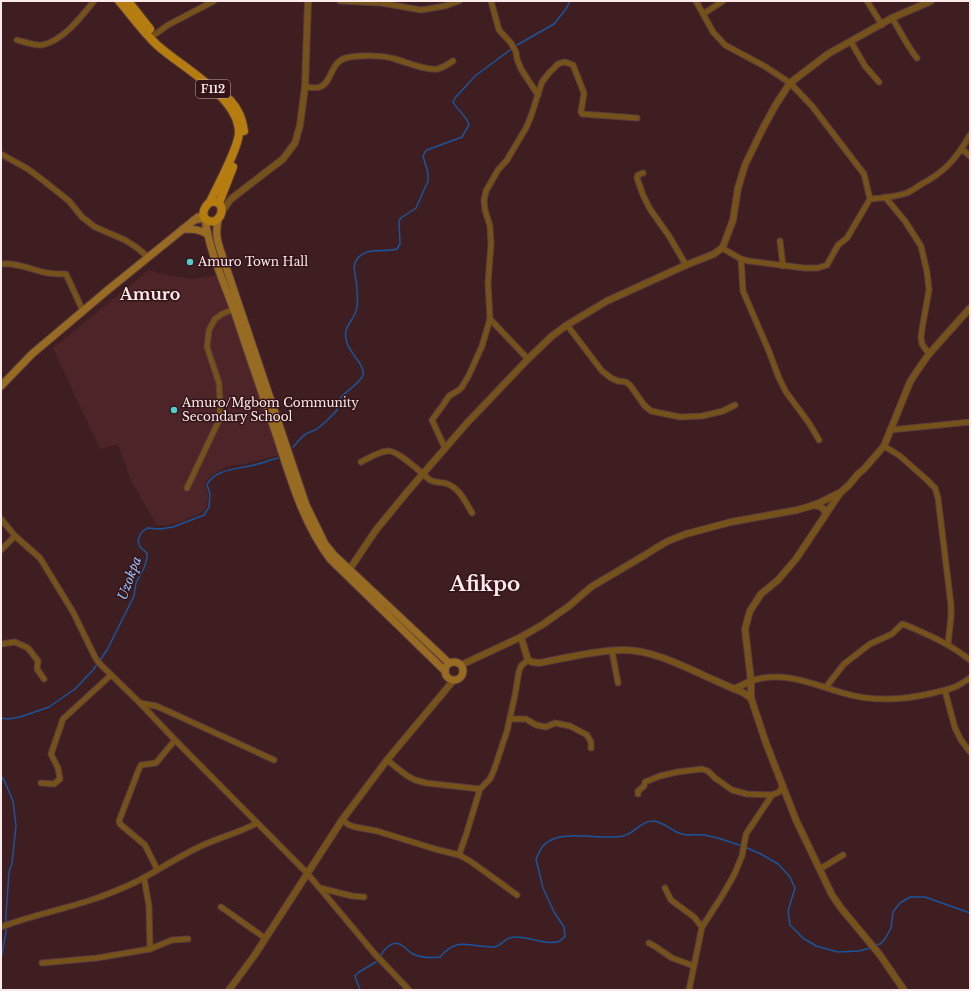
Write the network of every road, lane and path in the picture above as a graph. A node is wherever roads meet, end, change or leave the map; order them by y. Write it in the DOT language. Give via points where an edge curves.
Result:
graph roads {
  1 [pos="94,1"];
  2 [pos="119,1"];
  3 [pos="128,1"];
  4 [pos="214,1"];
  5 [pos="308,1"];
  6 [pos="340,1"];
  7 [pos="459,1"];
  8 [pos="491,1"];
  9 [pos="696,1"];
  10 [pos="723,1"];
  11 [pos="867,1"];
  12 [pos="931,1"];
  13 [pos="703,14"];
  14 [pos="892,18"];
  15 [pos="882,24"];
  16 [pos="153,37"];
  17 [pos="18,40"];
  18 [pos="851,42"];
  19 [pos="917,58"];
  20 [pos="454,61"];
  21 [pos="879,82"];
  22 [pos="790,83"];
  23 [pos="305,88"];
  24 [pos="538,95"];
  25 [pos="637,118"];
  26 [pos="970,135"];
  27 [pos="962,148"];
  28 [pos="1,154"];
  29 [pos="970,156"];
  30 [pos="643,173"];
  31 [pos="224,187"];
  32 [pos="239,192"];
  33 [pos="885,197"];
  34 [pos="231,199"];
  35 [pos="870,199"];
  36 [pos="210,202"];
  37 [pos="219,203"];
  38 [pos="204,215"];
  39 [pos="220,216"];
  40 [pos="183,229"];
  41 [pos="207,234"];
  42 [pos="780,241"];
  43 [pos="722,248"];
  44 [pos="148,258"];
  45 [pos="741,259"];
  46 [pos="1,264"];
  47 [pos="686,265"];
  48 [pos="783,266"];
  49 [pos="970,308"];
  50 [pos="234,309"];
  51 [pos="83,311"];
  52 [pos="490,320"];
  53 [pos="567,325"];
  54 [pos="929,354"];
  55 [pos="528,359"];
  56 [pos="1,386"];
  57 [pos="735,405"];
  58 [pos="970,422"];
  59 [pos="890,430"];
  60 [pos="819,440"];
  61 [pos="884,446"];
  62 [pos="445,448"];
  63 [pos="361,462"];
  64 [pos="422,474"];
  65 [pos="187,488"];
  66 [pos="841,492"];
  67 [pos="813,505"];
  68 [pos="472,513"];
  69 [pos="826,514"];
  70 [pos="1,519"];
  71 [pos="15,536"];
  72 [pos="1,550"];
  73 [pos="348,573"];
  74 [pos="521,637"];
  75 [pos="1,644"];
  76 [pos="948,644"];
  77 [pos="612,651"];
  78 [pos="528,660"];
  79 [pos="970,660"];
  80 [pos="449,663"];
  81 [pos="461,665"];
  82 [pos="445,671"];
  83 [pos="111,675"];
  84 [pos="970,678"];
  85 [pos="44,679"];
  86 [pos="454,681"];
  87 [pos="751,681"];
  88 [pos="618,683"];
  89 [pos="826,687"];
  90 [pos="734,689"];
  91 [pos="945,691"];
  92 [pos="751,698"];
  93 [pos="140,703"];
  94 [pos="510,719"];
  95 [pos="175,740"];
  96 [pos="591,748"];
  97 [pos="970,752"];
  98 [pos="274,760"];
  99 [pos="388,760"];
  100 [pos="41,783"];
  101 [pos="783,786"];
  102 [pos="480,789"];
  103 [pos="638,794"];
  104 [pos="772,795"];
  105 [pos="342,820"];
  106 [pos="257,823"];
  107 [pos="459,855"];
  108 [pos="844,855"];
  109 [pos="820,868"];
  110 [pos="157,869"];
  111 [pos="307,873"];
  112 [pos="144,878"];
  113 [pos="319,887"];
  114 [pos="665,888"];
  115 [pos="517,895"];
  116 [pos="364,897"];
  117 [pos="222,907"];
  118 [pos="1,927"];
  119 [pos="702,927"];
  120 [pos="188,938"];
  121 [pos="265,938"];
  122 [pos="649,943"];
  123 [pos="150,949"];
  124 [pos="42,963"];
  125 [pos="694,966"];
  126 [pos="229,990"];
  127 [pos="409,990"];
  128 [pos="689,990"];
  129 [pos="904,990"];
  1 -- 17 [label="street" via="74,25 54,41 41,46"];
  2 -- 16 [label="main road, F112"];
  3 -- 16 [label="main road, F112"];
  4 -- 16 [label="street"];
  5 -- 23 [label="street"];
  6 -- 7 [label="street" via="381,3 421,10"];
  8 -- 24 [label="street" via="499,30 511,42 521,69"];
  9 -- 13 [label="street"];
  10 -- 13 [label="street"];
  11 -- 15 [label="street"];
  12 -- 14 [label="street"];
  13 -- 22 [label="street" via="713,32 725,45"];
  14 -- 15 [label="street"];
  14 -- 19 [label="street"];
  15 -- 18 [label="street"];
  16 -- 31 [label="main road, F112" via="217,88 239,112 244,138"];
  16 -- 36 [label="main road, F112" via="170,56 213,89 235,117 238,139"];
  18 -- 21 [label="street" via="865,66"];
  18 -- 22 [label="street" via="828,54"];
  20 -- 23 [label="street" via="437,70 430,70 384,56 344,58 337,62 325,84"];
  22 -- 35 [label="street" via="812,106 864,174"];
  22 -- 43 [label="street" via="775,106 745,165 738,188 734,220"];
  23 -- 32 [label="street" via="295,143 283,159"];
  24 -- 25 [label="street" via="548,73 558,64 568,62 573,65 584,93 582,114"];
  24 -- 52 [label="street" via="526,128 498,170 484,200 492,244 488,284"];
  26 -- 27 [label="street"];
  27 -- 29 [label="street"];
  27 -- 33 [label="street" via="950,164 927,181 907,192"];
  28 -- 44 [label="street" via="44,181 95,227 125,240"];
  30 -- 47 [label="street" via="637,178 643,195"];
  31 -- 32 [label="street" via="228,192"];
  31 -- 37 [label="main road, F112"];
  32 -- 34 [label="street"];
  33 -- 35 [label="street"];
  33 -- 54 [label="street" via="921,246 929,290 922,344"];
  34 -- 37 [label="street"];
  34 -- 39 [label="street"];
  35 -- 48 [label="street" via="847,238 838,245 827,265 818,268"];
  36 -- 37 [label="main road"];
  36 -- 38 [label="main road" via="206,205"];
  37 -- 39 [label="main road" via="222,208"];
  38 -- 39 [label="main road" via="212,221"];
  38 -- 40 [label="main road"];
  38 -- 41 [label="main road"];
  39 -- 73 [label="main road" via="216,231 217,240 306,505 325,544"];
  40 -- 41 [label="main road" via="199,230"];
  40 -- 44 [label="main road"];
  41 -- 50 [label="main road"];
  42 -- 48 [label="street"];
  43 -- 45 [label="street"];
  43 -- 47 [label="street" via="714,254"];
  44 -- 51 [label="main road"];
  45 -- 48 [label="street"];
  45 -- 60 [label="street" via="743,291 779,378"];
  46 -- 51 [label="street" via="66,274"];
  47 -- 53 [label="street" via="607,301"];
  49 -- 54 [label="street"];
  50 -- 65 [label="street" via="215,319 209,330 207,347 219,383 220,418"];
  50 -- 73 [label="main road" via="289,475 310,528 330,559"];
  51 -- 56 [label="main road" via="32,354"];
  52 -- 55 [label="street"];
  52 -- 62 [label="street" via="469,375 462,387 449,396 432,420"];
  53 -- 55 [label="street"];
  53 -- 57 [label="street" via="602,371 611,378 630,385 651,411 680,417 702,416"];
  54 -- 59 [label="street" via="910,382"];
  55 -- 62 [label="street"];
  58 -- 59 [label="street"];
  59 -- 61 [label="street"];
  61 -- 66 [label="street"];
  61 -- 76 [label="street" via="900,456 926,479 938,498 951,605"];
  62 -- 64 [label="street"];
  63 -- 64 [label="street" via="389,450"];
  64 -- 68 [label="street" via="435,482 444,483 458,490"];
  64 -- 73 [label="street" via="376,530"];
  66 -- 67 [label="street"];
  66 -- 69 [label="street"];
  67 -- 69 [label="street" via="822,507"];
  67 -- 74 [label="street" via="731,522 668,541 591,587 569,606"];
  69 -- 87 [label="street" via="796,559 778,580 761,594 750,611 745,629"];
  70 -- 71 [label="street"];
  71 -- 72 [label="street"];
  71 -- 83 [label="street" via="40,558 73,612 96,659"];
  73 -- 80 [label="main road"];
  73 -- 82 [label="main road"];
  74 -- 78 [label="street"];
  74 -- 81 [label="street"];
  75 -- 85 [label="street" via="15,642 28,648 38,661 37,669"];
  76 -- 79 [label="street"];
  76 -- 89 [label="street" via="900,624 892,634 870,644 844,664"];
  77 -- 78 [label="street" via="539,663"];
  77 -- 88 [label="street"];
  77 -- 90 [label="street" via="650,654"];
  78 -- 94 [label="street" via="519,671"];
  80 -- 81 [label="main road"];
  80 -- 82 [label="main road"];
  81 -- 86 [label="main road" via="462,675"];
  82 -- 86 [label="main road" via="447,677"];
  83 -- 93 [label="street"];
  83 -- 100 [label="street" via="63,719 51,754 60,779 54,784"];
  84 -- 91 [label="street"];
  86 -- 99 [label="street"];
  87 -- 89 [label="street" via="766,677 796,679"];
  87 -- 90 [label="street"];
  87 -- 92 [label="street"];
  89 -- 91 [label="street" via="864,698 892,699"];
  90 -- 92 [label="street"];
  91 -- 97 [label="street" via="955,728"];
  92 -- 101 [label="street"];
  93 -- 95 [label="street"];
  93 -- 98 [label="street" via="156,706"];
  94 -- 96 [label="street" via="526,719 546,727 555,723 570,726 587,735"];
  94 -- 102 [label="street" via="494,770 490,779"];
  95 -- 106 [label="street"];
  95 -- 110 [label="street" via="156,764 141,765 119,821 145,845"];
  99 -- 102 [label="street" via="415,780"];
  99 -- 105 [label="street"];
  101 -- 104 [label="street" via="779,792"];
  101 -- 109 [label="street" via="796,820"];
  102 -- 107 [label="street"];
  103 -- 104 [label="street" via="645,782 660,776 702,769 708,770 714,778 732,790 747,794"];
  104 -- 119 [label="street" via="746,834 742,856 734,875"];
  105 -- 107 [label="street" via="355,827"];
  105 -- 111 [label="street"];
  106 -- 110 [label="street" via="245,830 200,846"];
  106 -- 111 [label="street"];
  107 -- 115 [label="street"];
  108 -- 109 [label="street"];
  109 -- 129 [label="street" via="832,895"];
  110 -- 112 [label="street"];
  111 -- 113 [label="street"];
  111 -- 121 [label="street"];
  112 -- 118 [label="street" via="97,898"];
  112 -- 123 [label="street" via="149,906"];
  113 -- 116 [label="street"];
  113 -- 127 [label="street" via="374,953"];
  114 -- 119 [label="street" via="671,900 694,917"];
  117 -- 121 [label="street"];
  119 -- 125 [label="street"];
  120 -- 123 [label="street" via="172,940"];
  121 -- 126 [label="street"];
  122 -- 125 [label="street" via="672,958"];
  123 -- 124 [label="street"];
  125 -- 128 [label="street"];
}
